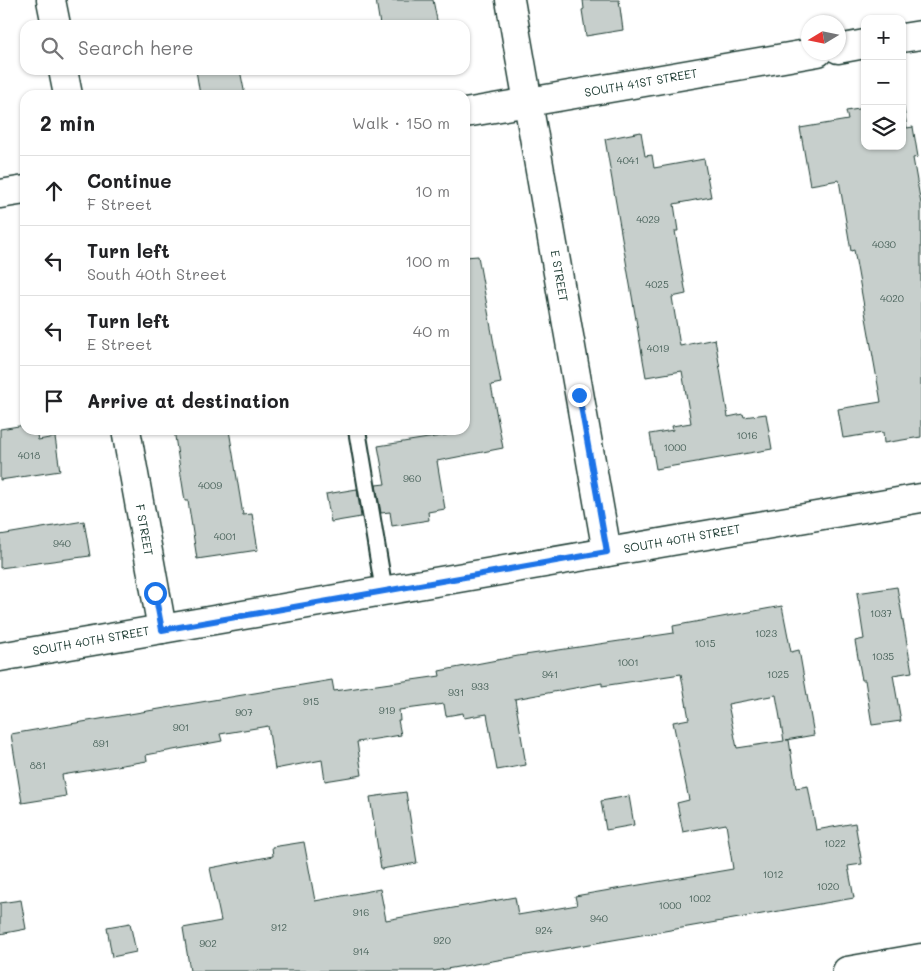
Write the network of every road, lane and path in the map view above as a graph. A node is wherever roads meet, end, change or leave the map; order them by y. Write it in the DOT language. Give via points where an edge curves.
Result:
graph roads {
  1 [pos="51,0"];
  2 [pos="510,0"];
  3 [pos="55,20"];
  4 [pos="921,35"];
  5 [pos="906,37"];
  6 [pos="861,45"];
  7 [pos="846,48"];
  8 [pos="801,55"];
  9 [pos="64,75"];
  10 [pos="67,90"];
  11 [pos="529,102"];
  12 [pos="470,112"];
  13 [pos="20,191"];
  14 [pos="0,194"];
  15 [pos="127,435"];
  16 [pos="358,435"];
  17 [pos="921,498"];
  18 [pos="607,552"];
  19 [pos="384,591"];
  20 [pos="162,630"];
  21 [pos="0,657"];
  22 [pos="921,958"];
  23 [pos="847,971"];
  1 -- 3 [label="street"];
  2 -- 11 [label="street, E STREET"];
  4 -- 5 [label="street"];
  6 -- 7 [label="street"];
  8 -- 11 [label="street, SOUTH 41ST STREET"];
  9 -- 10 [label="street"];
  11 -- 12 [label="street, SOUTH 41ST STREET"];
  11 -- 18 [label="street, E STREET"];
  13 -- 14 [label="street"];
  15 -- 20 [label="street, F STREET"];
  16 -- 19 [label="lane"];
  17 -- 18 [label="street, SOUTH 40TH STREET"];
  18 -- 19 [label="street, SOUTH 40TH STREET"];
  19 -- 20 [label="street, SOUTH 40TH STREET"];
  20 -- 21 [label="street, SOUTH 40TH STREET"];
  22 -- 23 [label="street"];
}
